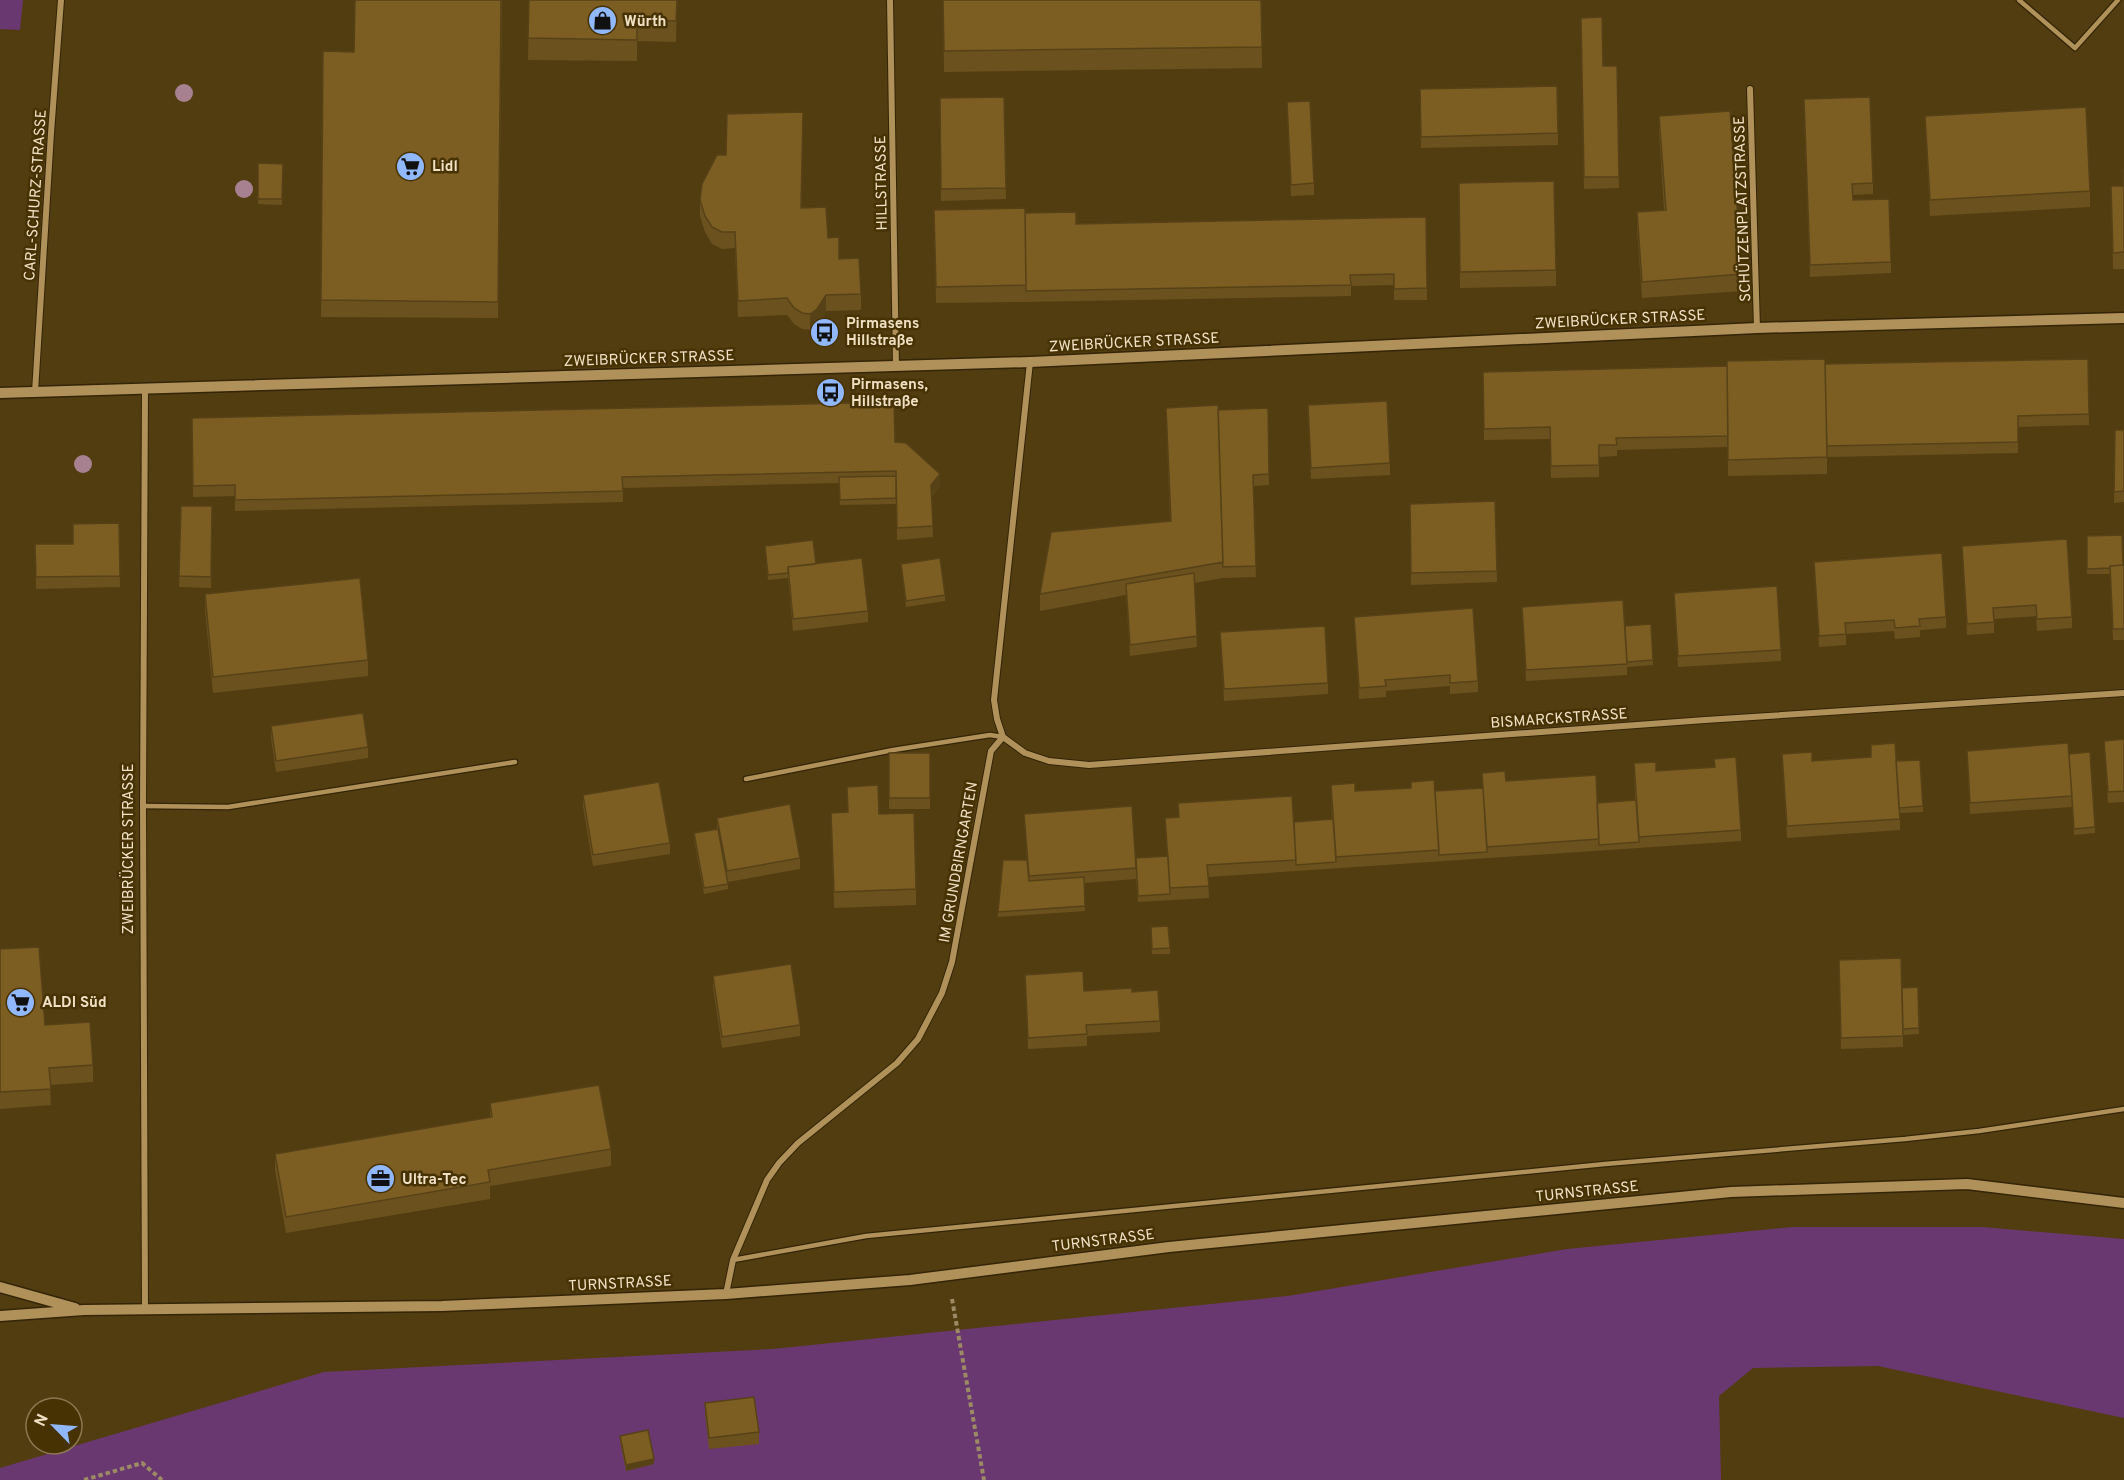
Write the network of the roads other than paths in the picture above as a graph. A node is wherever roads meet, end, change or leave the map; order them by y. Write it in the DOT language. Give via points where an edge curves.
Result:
graph roads {
  1 [pos="61,0"];
  2 [pos="890,0"];
  3 [pos="2019,0"];
  4 [pos="2118,0"];
  5 [pos="1750,89"];
  6 [pos="2124,318"];
  7 [pos="1757,328"];
  8 [pos="1030,362"];
  9 [pos="896,365"];
  10 [pos="145,388"];
  11 [pos="35,392"];
  12 [pos="0,393"];
  13 [pos="2124,693"];
  14 [pos="1003,737"];
  15 [pos="515,762"];
  16 [pos="746,778"];
  17 [pos="143,806"];
  18 [pos="2124,1109"];
  19 [pos="2124,1203"];
  20 [pos="733,1260"];
  21 [pos="0,1287"];
  22 [pos="726,1294"];
  23 [pos="84,1310"];
  24 [pos="145,1311"];
  25 [pos="0,1316"];
  1 -- 11 [label="street, CARL-SCHURZ-STRASSE"];
  2 -- 9 [label="street, HILLSTRASSE"];
  3 -- 4 [label="lane" via="2075,48"];
  5 -- 7 [label="street, SCHÜTZENPLATZSTRASSE"];
  6 -- 7 [label="street, ZWEIBRÜCKER STRASSE"];
  7 -- 8 [label="street, ZWEIBRÜCKER STRASSE"];
  8 -- 9 [label="street, ZWEIBRÜCKER STRASSE"];
  8 -- 14 [label="street" via="994,700"];
  9 -- 10 [label="street, ZWEIBRÜCKER STRASSE"];
  10 -- 11 [label="street, ZWEIBRÜCKER STRASSE"];
  10 -- 17 [label="street, ZWEIBRÜCKER STRASSE"];
  11 -- 12 [label="street, ZWEIBRÜCKER STRASSE"];
  13 -- 14 [label="street, BISMARCKSTRASSE" via="1089,765 1049,761 1025,753"];
  14 -- 16 [label="lane" via="990,735 893,750"];
  14 -- 20 [label="street, IM GRUNDBIRNGARTEN" via="991,751 952,962 929,1019 897,1063 779,1163 767,1180"];
  15 -- 17 [label="lane" via="228,807"];
  17 -- 24 [label="street, ZWEIBRÜCKER STRASSE"];
  18 -- 20 [label="lane" via="1905,1139 866,1236"];
  19 -- 22 [label="street, TURNSTRASSE" via="1967,1184 1731,1192 1169,1247 910,1280"];
  20 -- 22 [label="street, IM GRUNDBIRNGARTEN"];
  21 -- 23 [label="street, TURNSTRASSE"];
  22 -- 24 [label="street, TURNSTRASSE" via="442,1306"];
  23 -- 24 [label="street, TURNSTRASSE"];
  23 -- 25 [label="street, TURNSTRASSE"];
}
